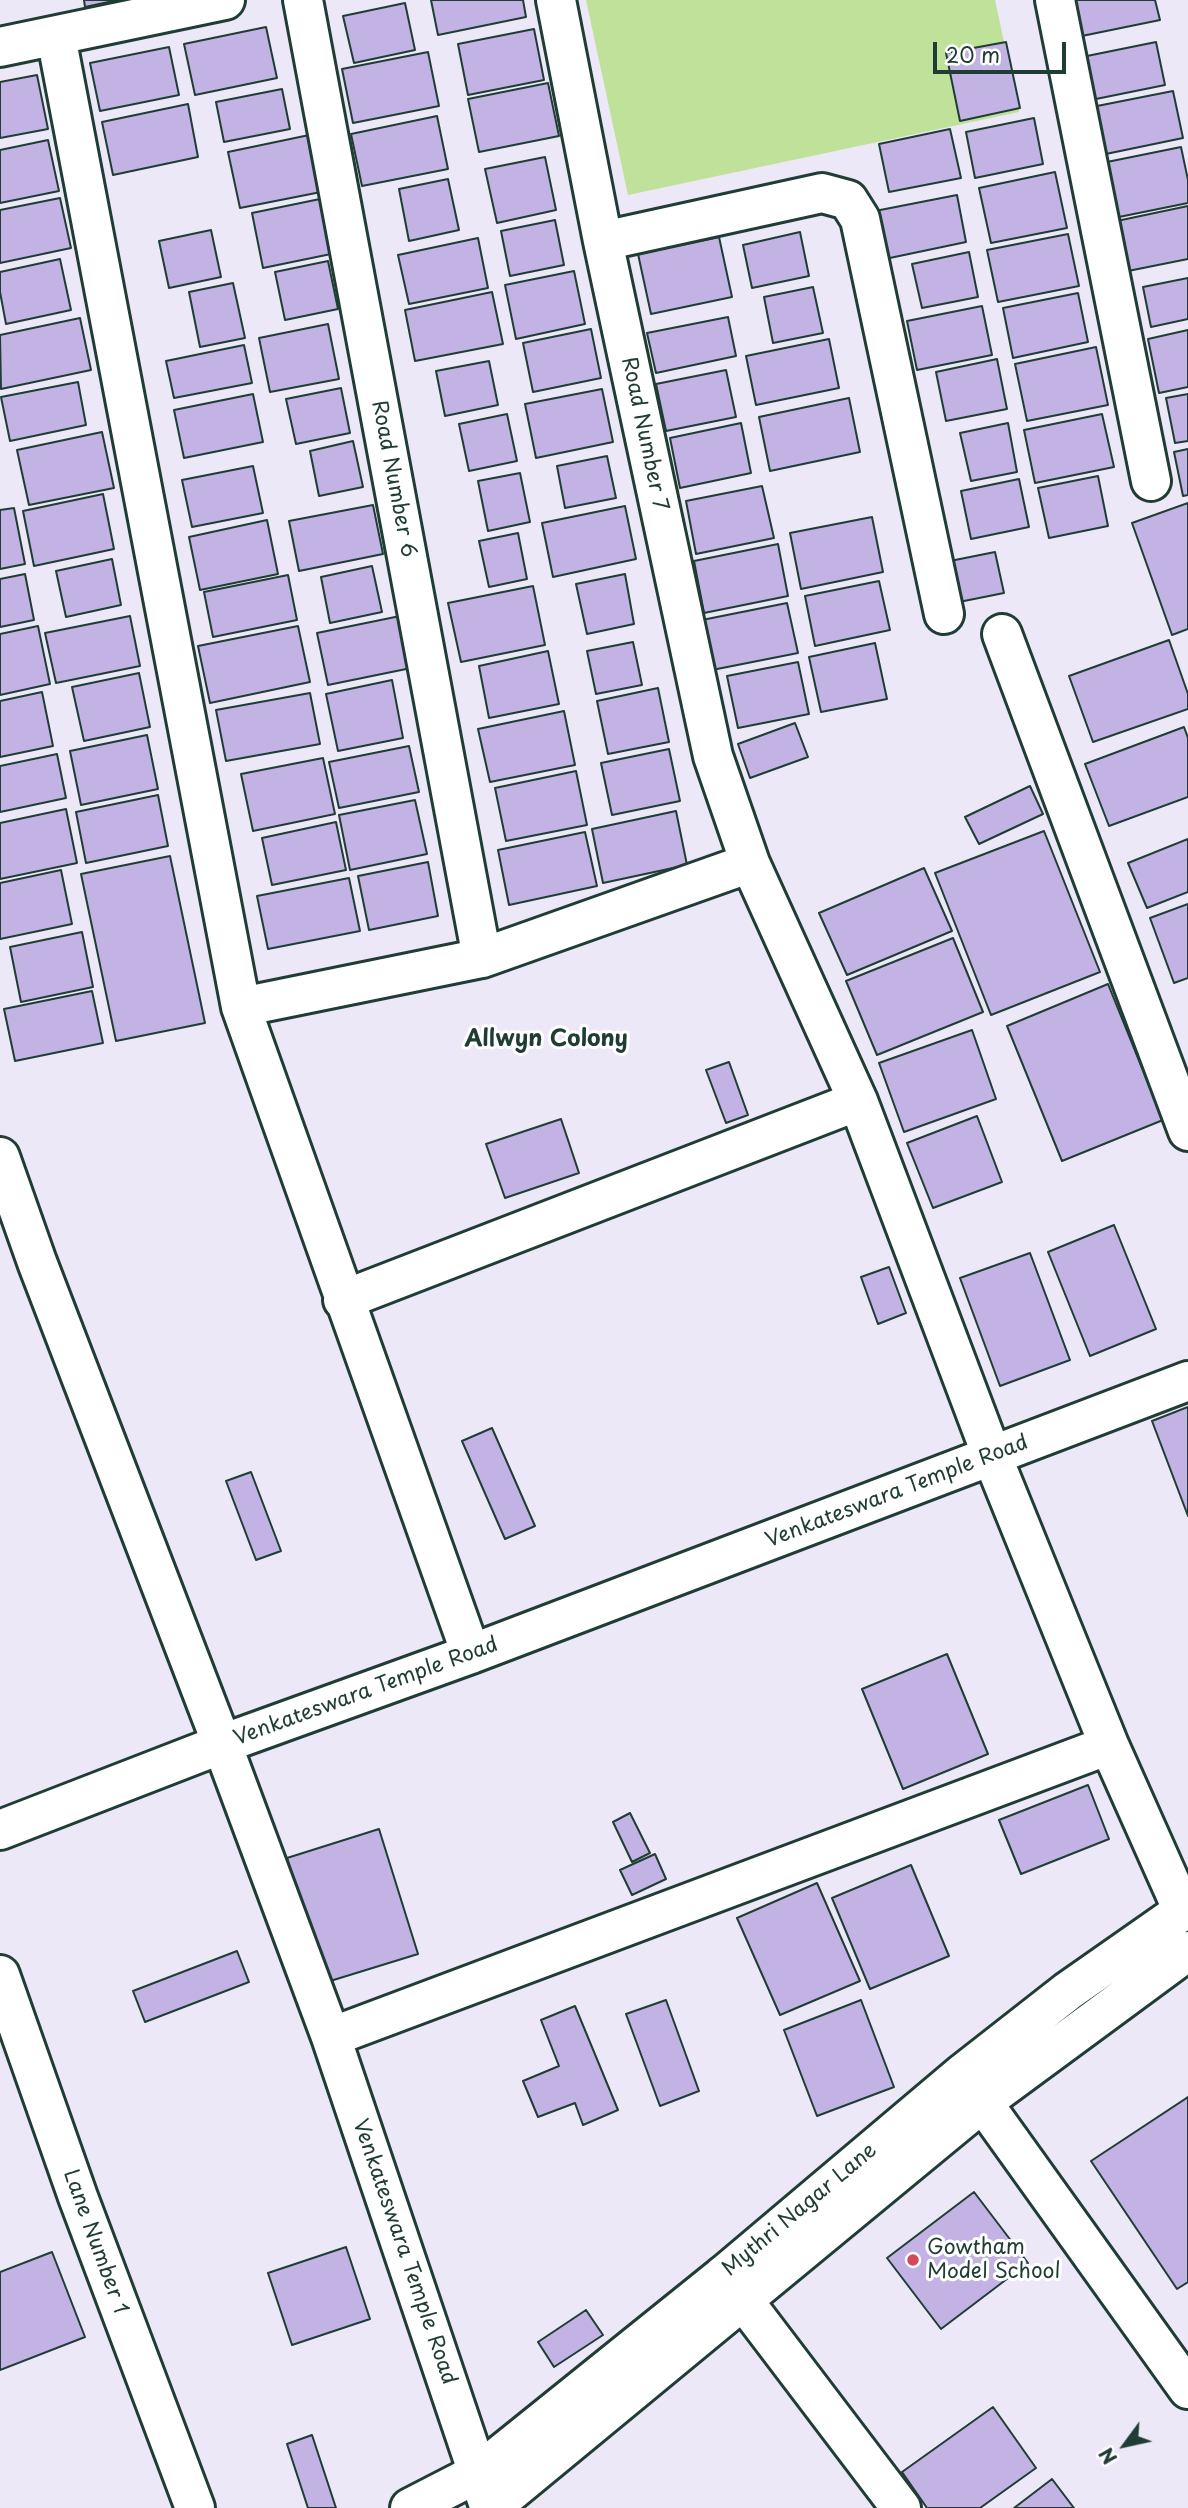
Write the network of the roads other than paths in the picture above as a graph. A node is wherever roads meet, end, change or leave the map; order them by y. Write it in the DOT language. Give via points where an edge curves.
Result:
graph roads {
  1 [pos="225,0"];
  2 [pos="303,0"];
  3 [pos="555,0"];
  4 [pos="1055,0"];
  5 [pos="56,36"];
  6 [pos="0,47"];
  7 [pos="603,241"];
  8 [pos="1151,481"];
  9 [pos="944,614"];
  10 [pos="1002,634"];
  11 [pos="750,863"];
  12 [pos="482,958"];
  13 [pos="241,1007"];
  14 [pos="858,1101"];
  15 [pos="1188,1131"];
  16 [pos="0,1157"];
  17 [pos="343,1300"];
  18 [pos="1188,1381"];
  19 [pos="992,1456"];
  20 [pos="471,1654"];
  21 [pos="222,1744"];
  22 [pos="1109,1745"];
  23 [pos="0,1830"];
  24 [pos="1185,1909"];
  25 [pos="1188,1951"];
  26 [pos="0,1975"];
  27 [pos="331,2038"];
  28 [pos="972,2088"];
  29 [pos="734,2287"];
  30 [pos="1188,2389"];
  31 [pos="486,2496"];
  32 [pos="195,2508"];
  33 [pos="410,2508"];
  34 [pos="901,2508"];
  1 -- 5 [label="street"];
  2 -- 12 [label="street, Road Number 6"];
  3 -- 7 [label="street, Road Number 7"];
  4 -- 8 [label="street"];
  5 -- 6 [label="street"];
  5 -- 13 [label="street"];
  7 -- 9 [label="street" via="822,193 848,200 860,219"];
  7 -- 11 [label="street, Road Number 7" via="713,756"];
  10 -- 15 [label="street"];
  11 -- 12 [label="street"];
  11 -- 14 [label="street, Road Number 7"];
  12 -- 13 [label="street"];
  13 -- 17 [label="street"];
  14 -- 17 [label="street"];
  14 -- 19 [label="street, Road Number 7"];
  16 -- 21 [label="street"];
  17 -- 20 [label="street"];
  18 -- 19 [label="street, Venkateswara Temple Road"];
  19 -- 20 [label="street, Venkateswara Temple Road"];
  19 -- 22 [label="street, Road Number 7"];
  20 -- 21 [label="street, Venkateswara Temple Road"];
  21 -- 23 [label="street"];
  21 -- 27 [label="street, Venkateswara Temple Road"];
  22 -- 24 [label="street, Road Number 7"];
  22 -- 27 [label="street"];
  24 -- 28 [label="street, Mythri Nagar Lane" via="1068,1991"];
  25 -- 28 [label="street, Mythri Nagar Lane"];
  26 -- 32 [label="street, Lane Number 1"];
  27 -- 31 [label="street, Venkateswara Temple Road"];
  28 -- 29 [label="street, Mythri Nagar Lane"];
  28 -- 30 [label="street"];
  29 -- 31 [label="street, Mythri Nagar Lane"];
  29 -- 34 [label="street"];
  31 -- 33 [label="street, Mythri Nagar Lane"];
}
